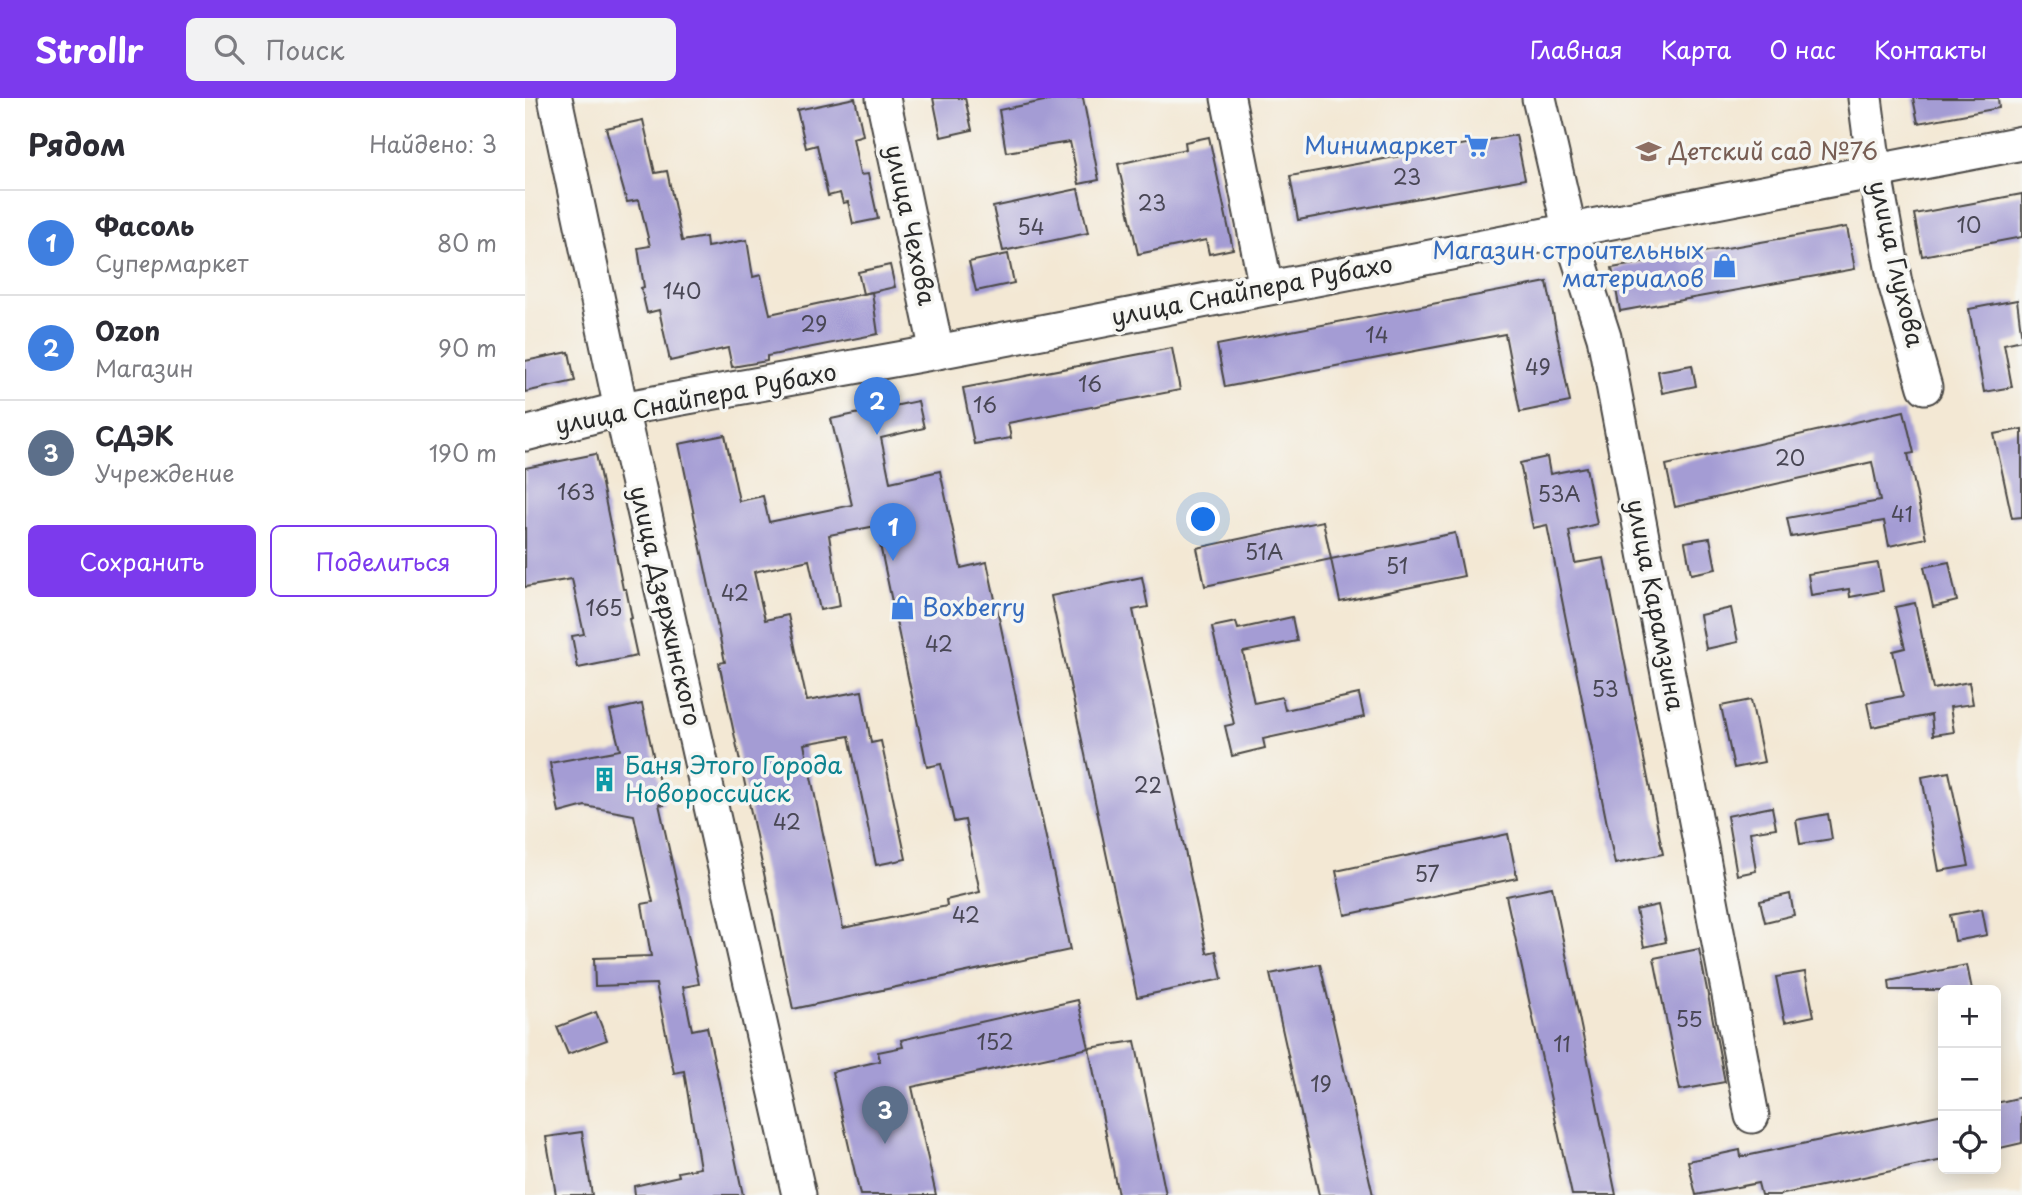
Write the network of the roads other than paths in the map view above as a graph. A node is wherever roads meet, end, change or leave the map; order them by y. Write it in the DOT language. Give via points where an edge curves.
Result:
graph roads {
  1 [pos="555,98"];
  2 [pos="883,98"];
  3 [pos="1228,98"];
  4 [pos="1539,98"];
  5 [pos="1865,98"];
  6 [pos="2022,143"];
  7 [pos="1875,174"];
  8 [pos="1570,232"];
  9 [pos="1266,288"];
  10 [pos="937,352"];
  11 [pos="1925,387"];
  12 [pos="621,409"];
  13 [pos="525,435"];
  14 [pos="1752,1116"];
  15 [pos="799,1195"];
  1 -- 12 [label="street, улица Дзержинского"];
  2 -- 10 [label="street, улица Чехова"];
  3 -- 9 [label="street"];
  4 -- 8 [label="street, улица Карамзина"];
  5 -- 7 [label="street, улица Глухова"];
  6 -- 7 [label="street, улица Снайпера Рубахо"];
  7 -- 8 [label="street, улица Снайпера Рубахо"];
  7 -- 11 [label="street, улица Глухова" via="1895,283"];
  8 -- 9 [label="street, улица Снайпера Рубахо"];
  8 -- 14 [label="street, улица Карамзина" via="1604,337"];
  9 -- 10 [label="street, улица Снайпера Рубахо"];
  10 -- 12 [label="street, улица Снайпера Рубахо"];
  12 -- 13 [label="street, улица Снайпера Рубахо"];
  12 -- 15 [label="street, улица Дзержинского"];
}
